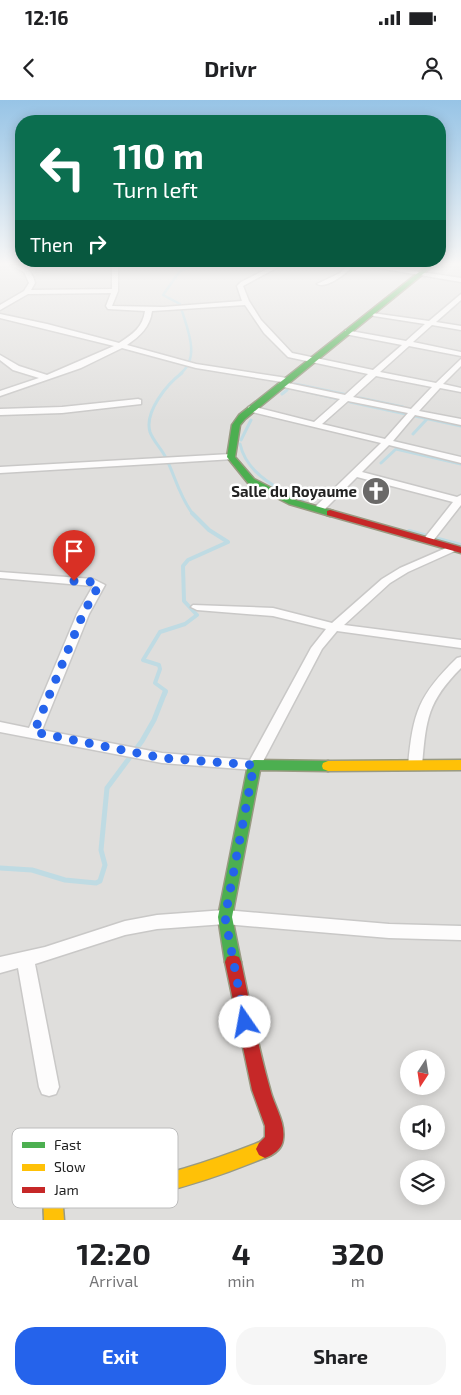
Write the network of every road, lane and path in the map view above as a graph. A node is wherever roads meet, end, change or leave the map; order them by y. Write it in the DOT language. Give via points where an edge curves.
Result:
graph roads {
  1 [pos="7,317"];
  2 [pos="148,317"];
  3 [pos="258,317"];
  4 [pos="369,317"];
  5 [pos="395,317"];
  6 [pos="437,317"];
  7 [pos="16,319"];
  8 [pos="431,323"];
  9 [pos="1,325"];
  10 [pos="461,328"];
  11 [pos="348,332"];
  12 [pos="409,343"];
  13 [pos="120,346"];
  14 [pos="461,354"];
  15 [pos="0,357"];
  16 [pos="311,360"];
  17 [pos="461,361"];
  18 [pos="375,374"];
  19 [pos="45,377"];
  20 [pos="285,382"];
  21 [pos="436,386"];
  22 [pos="461,390"];
  23 [pos="0,394"];
  24 [pos="348,398"];
  25 [pos="138,402"];
  26 [pos="251,409"];
  27 [pos="0,412"];
  28 [pos="413,412"];
  29 [pos="461,422"];
  30 [pos="317,424"];
  31 [pos="387,442"];
  32 [pos="231,456"];
  33 [pos="461,460"];
  34 [pos="0,470"];
  35 [pos="354,473"];
  36 [pos="460,500"];
  37 [pos="319,509"];
  38 [pos="428,540"];
  39 [pos="457,549"];
  40 [pos="0,576"];
  41 [pos="197,607"];
  42 [pos="334,627"];
  43 [pos="461,644"];
  44 [pos="461,661"];
  45 [pos="0,727"];
  46 [pos="34,732"];
  47 [pos="254,765"];
  48 [pos="461,765"];
  49 [pos="415,766"];
  50 [pos="225,917"];
  51 [pos="461,933"];
  52 [pos="25,959"];
  53 [pos="0,965"];
  54 [pos="49,1087"];
  55 [pos="178,1178"];
  1 -- 7 [label="street"];
  2 -- 13 [label="street" via="140,331"];
  3 -- 16 [label="street" via="286,353"];
  4 -- 11 [label="main road"];
  5 -- 8 [label="street"];
  6 -- 8 [label="street"];
  7 -- 9 [label="street"];
  7 -- 13 [label="street"];
  8 -- 10 [label="street"];
  8 -- 12 [label="street"];
  11 -- 12 [label="street"];
  11 -- 16 [label="main road"];
  12 -- 14 [label="street"];
  12 -- 18 [label="street"];
  13 -- 19 [label="street" via="71,369"];
  13 -- 20 [label="street" via="196,366"];
  15 -- 19 [label="street" via="16,368"];
  16 -- 18 [label="street"];
  16 -- 20 [label="main road"];
  17 -- 21 [label="street"];
  18 -- 21 [label="street"];
  18 -- 24 [label="street"];
  19 -- 23 [label="street"];
  20 -- 24 [label="street"];
  20 -- 26 [label="main road"];
  21 -- 22 [label="street"];
  21 -- 28 [label="street"];
  24 -- 28 [label="street"];
  24 -- 30 [label="street"];
  25 -- 27 [label="street"];
  26 -- 30 [label="street"];
  26 -- 32 [label="main road" via="236,425"];
  28 -- 29 [label="street"];
  28 -- 31 [label="street"];
  30 -- 31 [label="street"];
  31 -- 33 [label="street"];
  31 -- 35 [label="street"];
  32 -- 34 [label="street"];
  32 -- 37 [label="main road" via="251,481 292,502"];
  35 -- 36 [label="street"];
  35 -- 37 [label="street"];
  36 -- 38 [label="street"];
  37 -- 38 [label="main road"];
  38 -- 39 [label="main road"];
  39 -- 42 [label="street" via="404,570 386,581"];
  40 -- 46 [label="street" via="99,585 83,614"];
  41 -- 42 [label="street" via="273,612"];
  42 -- 43 [label="street"];
  42 -- 47 [label="street" via="317,648"];
  44 -- 49 [label="street" via="434,689 424,705 419,719"];
  45 -- 46 [label="street"];
  46 -- 47 [label="street" via="162,758"];
  47 -- 49 [label="main road"];
  47 -- 50 [label="main road"];
  48 -- 49 [label="main road"];
  50 -- 51 [label="street" via="389,931"];
  50 -- 52 [label="street" via="125,928"];
  50 -- 55 [label="main road" via="249,1039 274,1126 274,1141 260,1152"];
  52 -- 53 [label="street"];
  52 -- 54 [label="street"];
}
